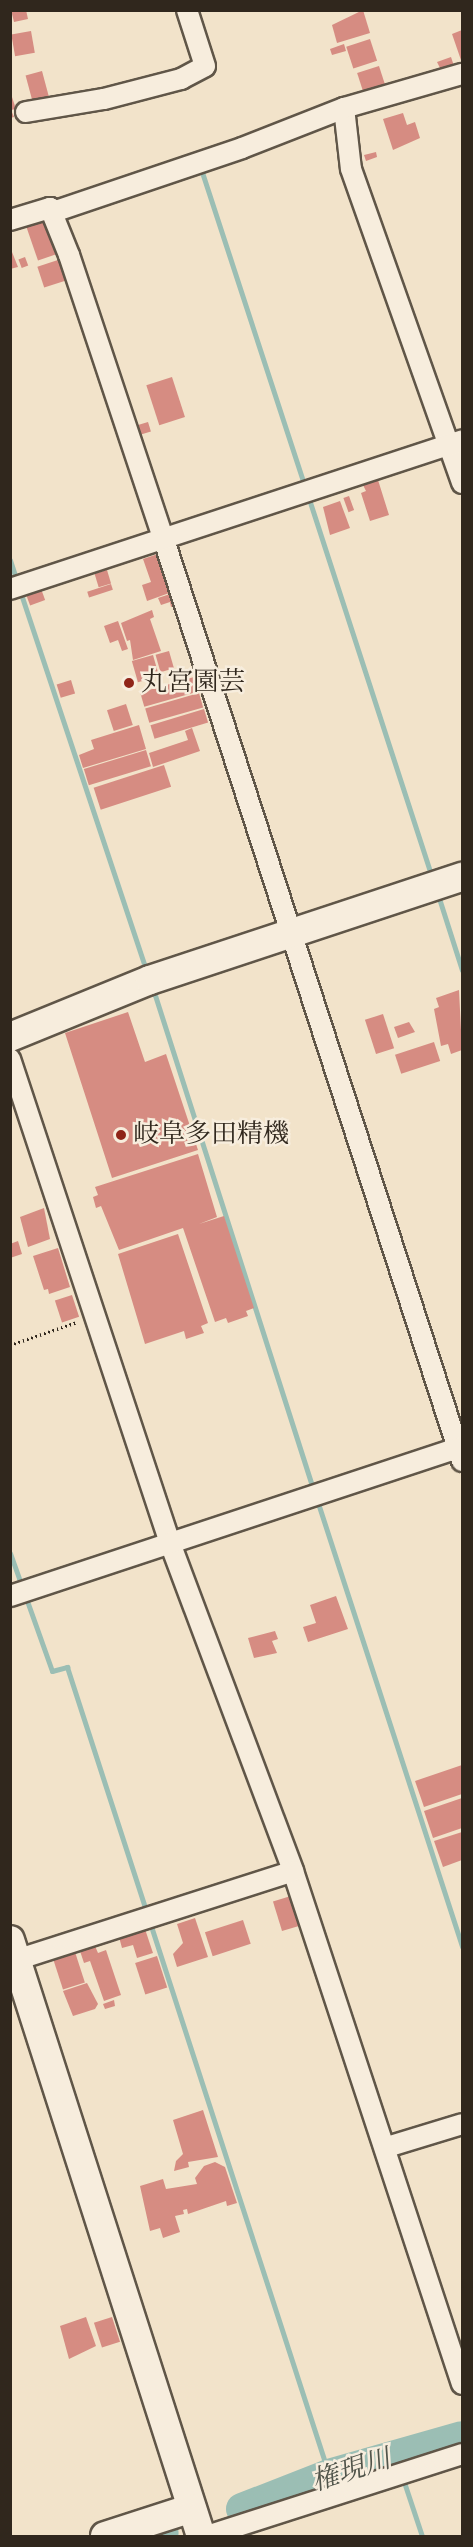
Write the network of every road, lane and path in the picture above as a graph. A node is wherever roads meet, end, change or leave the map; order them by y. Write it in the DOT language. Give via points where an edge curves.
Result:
graph roads {
  1 [pos="187,10"];
  2 [pos="462,74"];
  3 [pos="344,108"];
  4 [pos="26,112"];
  5 [pos="50,208"];
  6 [pos="10,220"];
  7 [pos="456,442"];
  8 [pos="462,483"];
  9 [pos="164,540"];
  10 [pos="10,589"];
  11 [pos="462,877"];
  12 [pos="291,935"];
  13 [pos="10,1037"];
  14 [pos="10,1059"];
  15 [pos="95,1316"];
  16 [pos="10,1345"];
  17 [pos="460,1454"];
  18 [pos="170,1543"];
  19 [pos="10,1596"];
  20 [pos="293,1871"];
  21 [pos="13,1954"];
  22 [pos="462,2124"];
  23 [pos="387,2147"];
  24 [pos="462,2384"];
  25 [pos="462,2454"];
  26 [pos="192,2508"];
  27 [pos="105,2536"];
  28 [pos="201,2536"];
  29 [pos="207,2536"];
  1 -- 4 [label="street" via="205,66 181,79 115,96"];
  2 -- 3 [label="street"];
  3 -- 5 [label="street" via="131,186 56,211"];
  3 -- 7 [label="street" via="351,169"];
  5 -- 6 [label="street"];
  5 -- 9 [label="street"];
  7 -- 8 [label="street"];
  7 -- 9 [label="street"];
  9 -- 10 [label="street"];
  9 -- 12 [label="street"];
  11 -- 12 [label="street"];
  12 -- 13 [label="street" via="150,980"];
  12 -- 17 [label="street" via="374,1178"];
  14 -- 15 [label="street"];
  15 -- 16 [label="path"];
  15 -- 18 [label="street"];
  17 -- 18 [label="street"];
  18 -- 19 [label="street"];
  18 -- 20 [label="street"];
  20 -- 21 [label="street"];
  20 -- 23 [label="street"];
  21 -- 26 [label="street"];
  22 -- 23 [label="street"];
  23 -- 24 [label="street"];
  25 -- 29 [label="street"];
  26 -- 27 [label="street"];
  26 -- 28 [label="street"];
}
